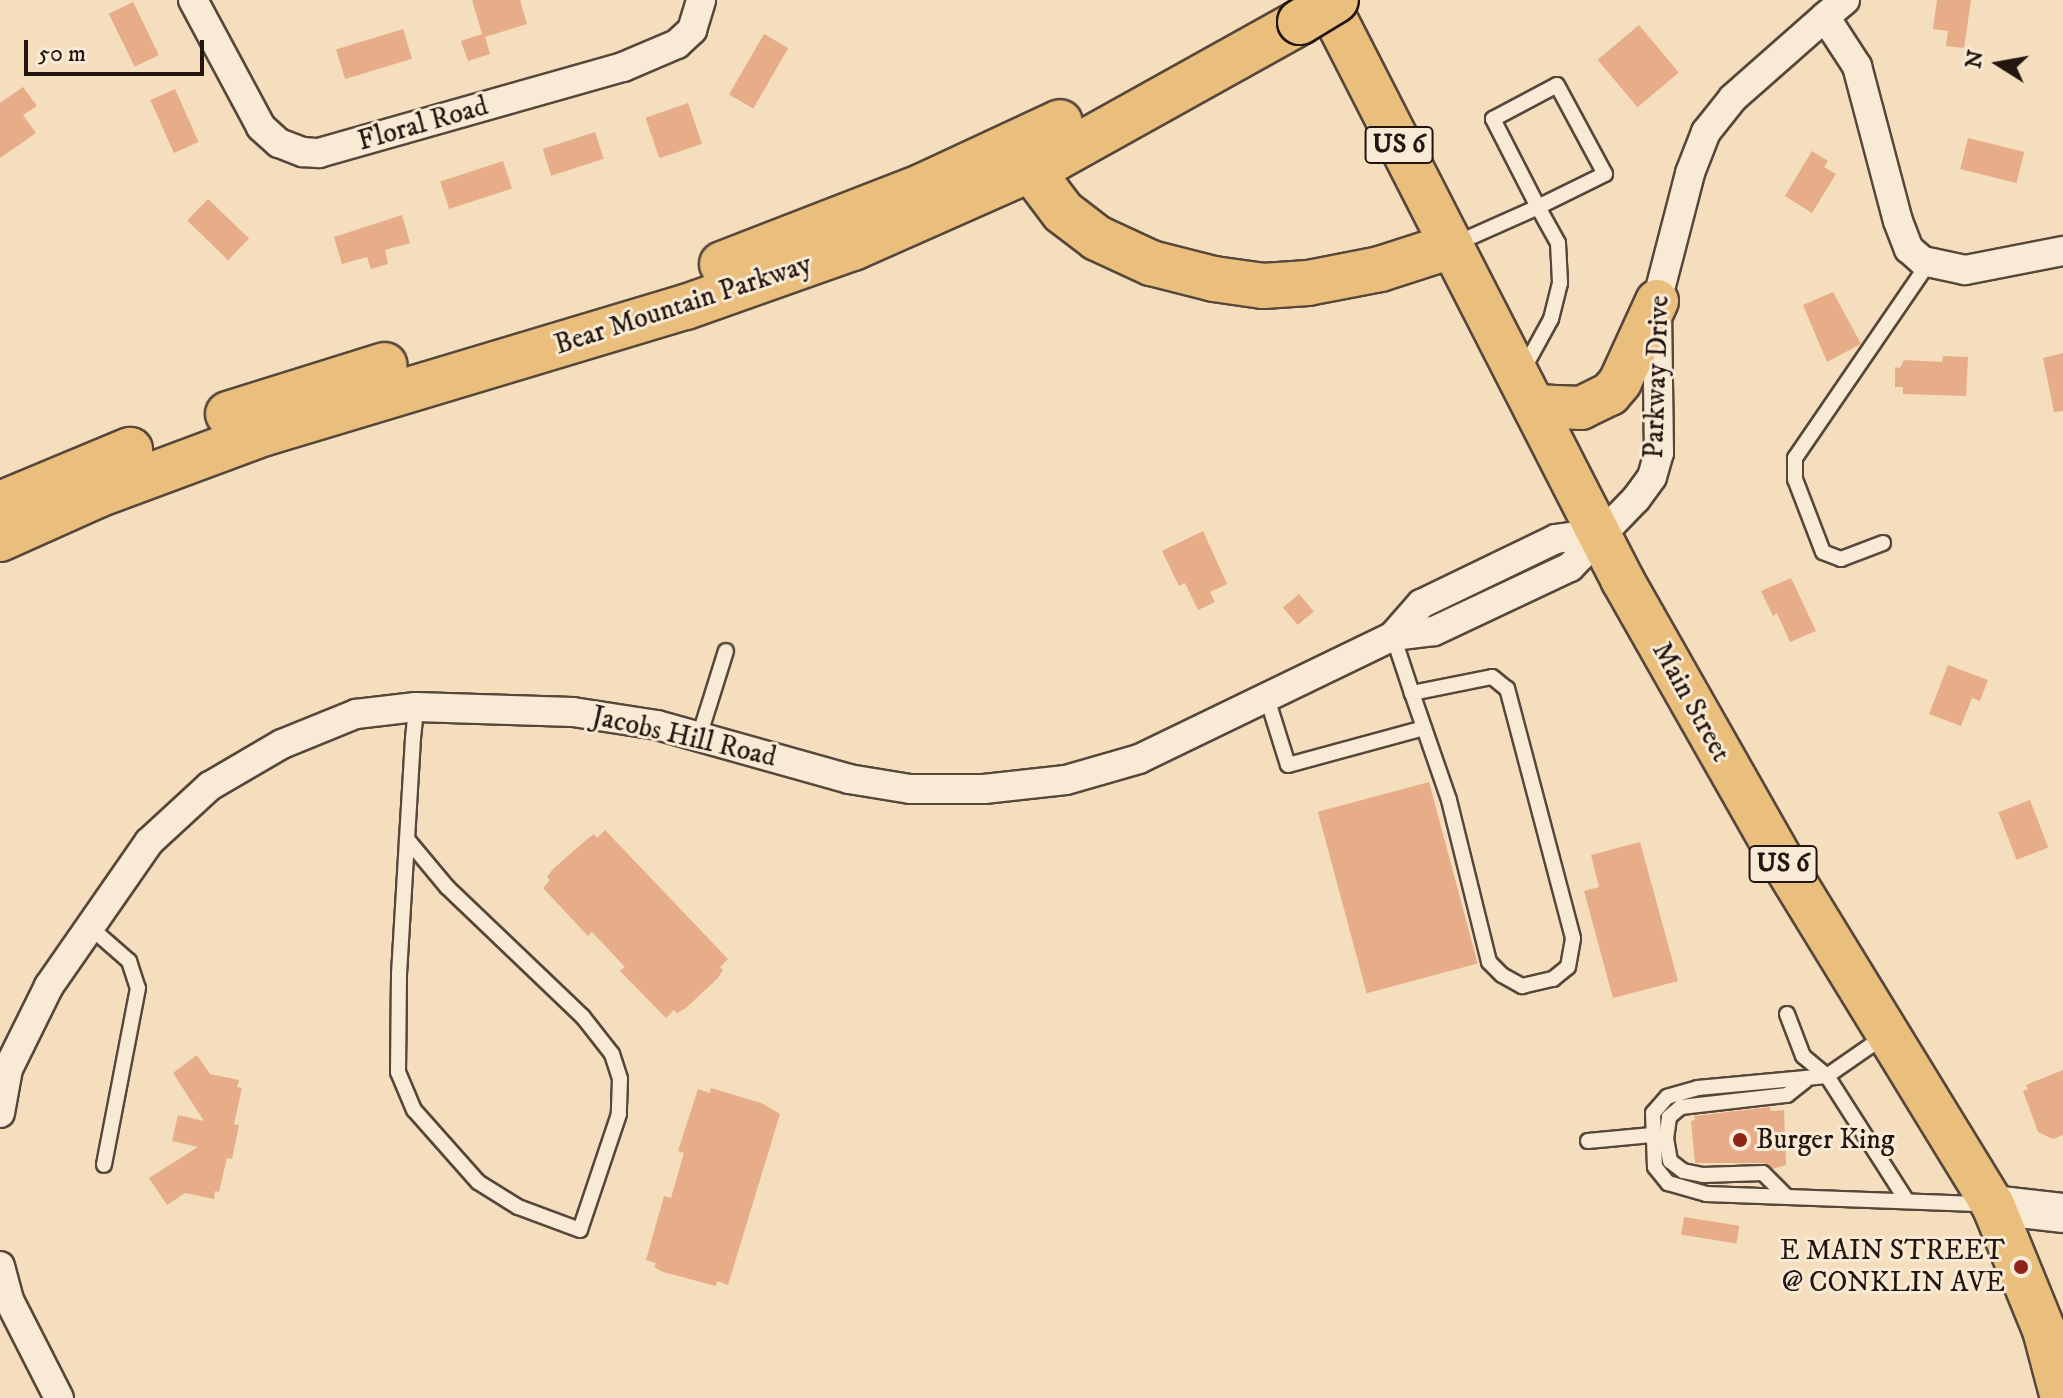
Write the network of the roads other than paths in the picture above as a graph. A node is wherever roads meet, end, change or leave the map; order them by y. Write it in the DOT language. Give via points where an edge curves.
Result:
graph roads {
  1 [pos="193,0"];
  2 [pos="701,0"];
  3 [pos="1311,6"];
  4 [pos="1835,9"];
  5 [pos="1032,171"];
  6 [pos="1538,207"];
  7 [pos="1451,246"];
  8 [pos="2063,251"];
  9 [pos="1929,262"];
  10 [pos="1657,301"];
  11 [pos="1526,392"];
  12 [pos="0,504"];
  13 [pos="1599,533"];
  14 [pos="0,539"];
  15 [pos="1883,543"];
  16 [pos="1393,636"];
  17 [pos="726,651"];
  18 [pos="1412,693"];
  19 [pos="1267,698"];
  20 [pos="416,707"];
  21 [pos="1424,728"];
  22 [pos="699,737"];
  23 [pos="407,839"];
  24 [pos="90,927"];
  25 [pos="1787,1014"];
  26 [pos="1888,1034"];
  27 [pos="1827,1076"];
  28 [pos="1806,1081"];
  29 [pos="0,1113"];
  30 [pos="1652,1135"];
  31 [pos="1588,1141"];
  32 [pos="104,1165"];
  33 [pos="1787,1197"];
  34 [pos="1907,1201"];
  35 [pos="1993,1205"];
  36 [pos="2063,1213"];
  37 [pos="0,1266"];
  38 [pos="59,1398"];
  39 [pos="2062,1398"];
  1 -- 2 [label="street, Floral Road" via="261,127 279,143 319,153 623,67 677,44 692,30"];
  3 -- 5 [label="highway, Bear Mountain Parkway" via="1133,118"];
  3 -- 7 [label="main road, Main Street / US 6"];
  3 -- 12 [label="highway, Bear Mountain Parkway" via="825,226 627,295 312,385 187,428"];
  4 -- 9 [label="street, Parkway Drive" via="1857,66 1898,221 1909,249"];
  4 -- 10 [label="street, Parkway Drive" via="1733,98 1706,132"];
  5 -- 7 [label="highway" via="1063,212 1091,235 1151,263 1200,276 1263,286 1308,283 1380,269"];
  5 -- 14 [label="highway, Bear Mountain Parkway" via="770,279 265,433 112,489"];
  6 -- 6 [label="lane" via="1605,174 1580,144 1557,85 1493,119 1525,172"];
  6 -- 7 [label="lane"];
  6 -- 11 [label="lane" via="1558,243 1560,283"];
  7 -- 11 [label="main road, Main Street / US 6"];
  8 -- 9 [label="street" via="1965,270"];
  9 -- 15 [label="lane" via="1795,458 1795,479 1823,552 1841,559"];
  10 -- 11 [label="main road" via="1610,394 1581,408"];
  10 -- 13 [label="street, Parkway Drive" via="1659,453 1652,477 1636,499"];
  11 -- 13 [label="main road, Main Street / US 6"];
  13 -- 16 [label="street, Jacobs Hill Road" via="1570,567 1434,631"];
  13 -- 26 [label="main road, Main Street / US 6" via="1748,802"];
  16 -- 18 [label="lane"];
  16 -- 19 [label="street, Jacobs Hill Road"];
  17 -- 22 [label="lane"];
  18 -- 21 [label="lane"];
  18 -- 21 [label="lane" via="1492,677 1507,689 1573,938 1568,967 1553,979 1522,986 1489,962 1449,800"];
  19 -- 21 [label="lane" via="1288,765"];
  19 -- 22 [label="street, Jacobs Hill Road" via="1139,759 1066,780 984,789 910,789 849,779"];
  20 -- 22 [label="street, Jacobs Hill Road" via="573,712"];
  20 -- 23 [label="lane"];
  20 -- 24 [label="street, Jacobs Hill Road" via="356,714 282,744 210,786 149,842"];
  23 -- 23 [label="lane" via="447,887 583,1017 612,1054 620,1079 619,1114 580,1230 518,1207 478,1182 414,1110 398,1072"];
  24 -- 29 [label="street, Jacobs Hill Road" via="49,986 8,1069"];
  24 -- 32 [label="lane" via="129,961 138,988"];
  25 -- 27 [label="lane" via="1803,1056"];
  26 -- 27 [label="lane"];
  26 -- 35 [label="main road, Main Street / US 6"];
  27 -- 28 [label="lane"];
  27 -- 34 [label="lane"];
  28 -- 30 [label="lane" via="1698,1088 1667,1097 1653,1113"];
  28 -- 33 [label="lane" via="1787,1095 1681,1107 1669,1117 1670,1161 1683,1171 1763,1173"];
  30 -- 31 [label="lane"];
  30 -- 33 [label="lane" via="1655,1167 1668,1183 1706,1194"];
  33 -- 34 [label="lane"];
  34 -- 35 [label="lane"];
  35 -- 36 [label="street"];
  35 -- 39 [label="main road, Main Street / US 6" via="2044,1330"];
  37 -- 38 [label="street" via="9,1300"];
}
